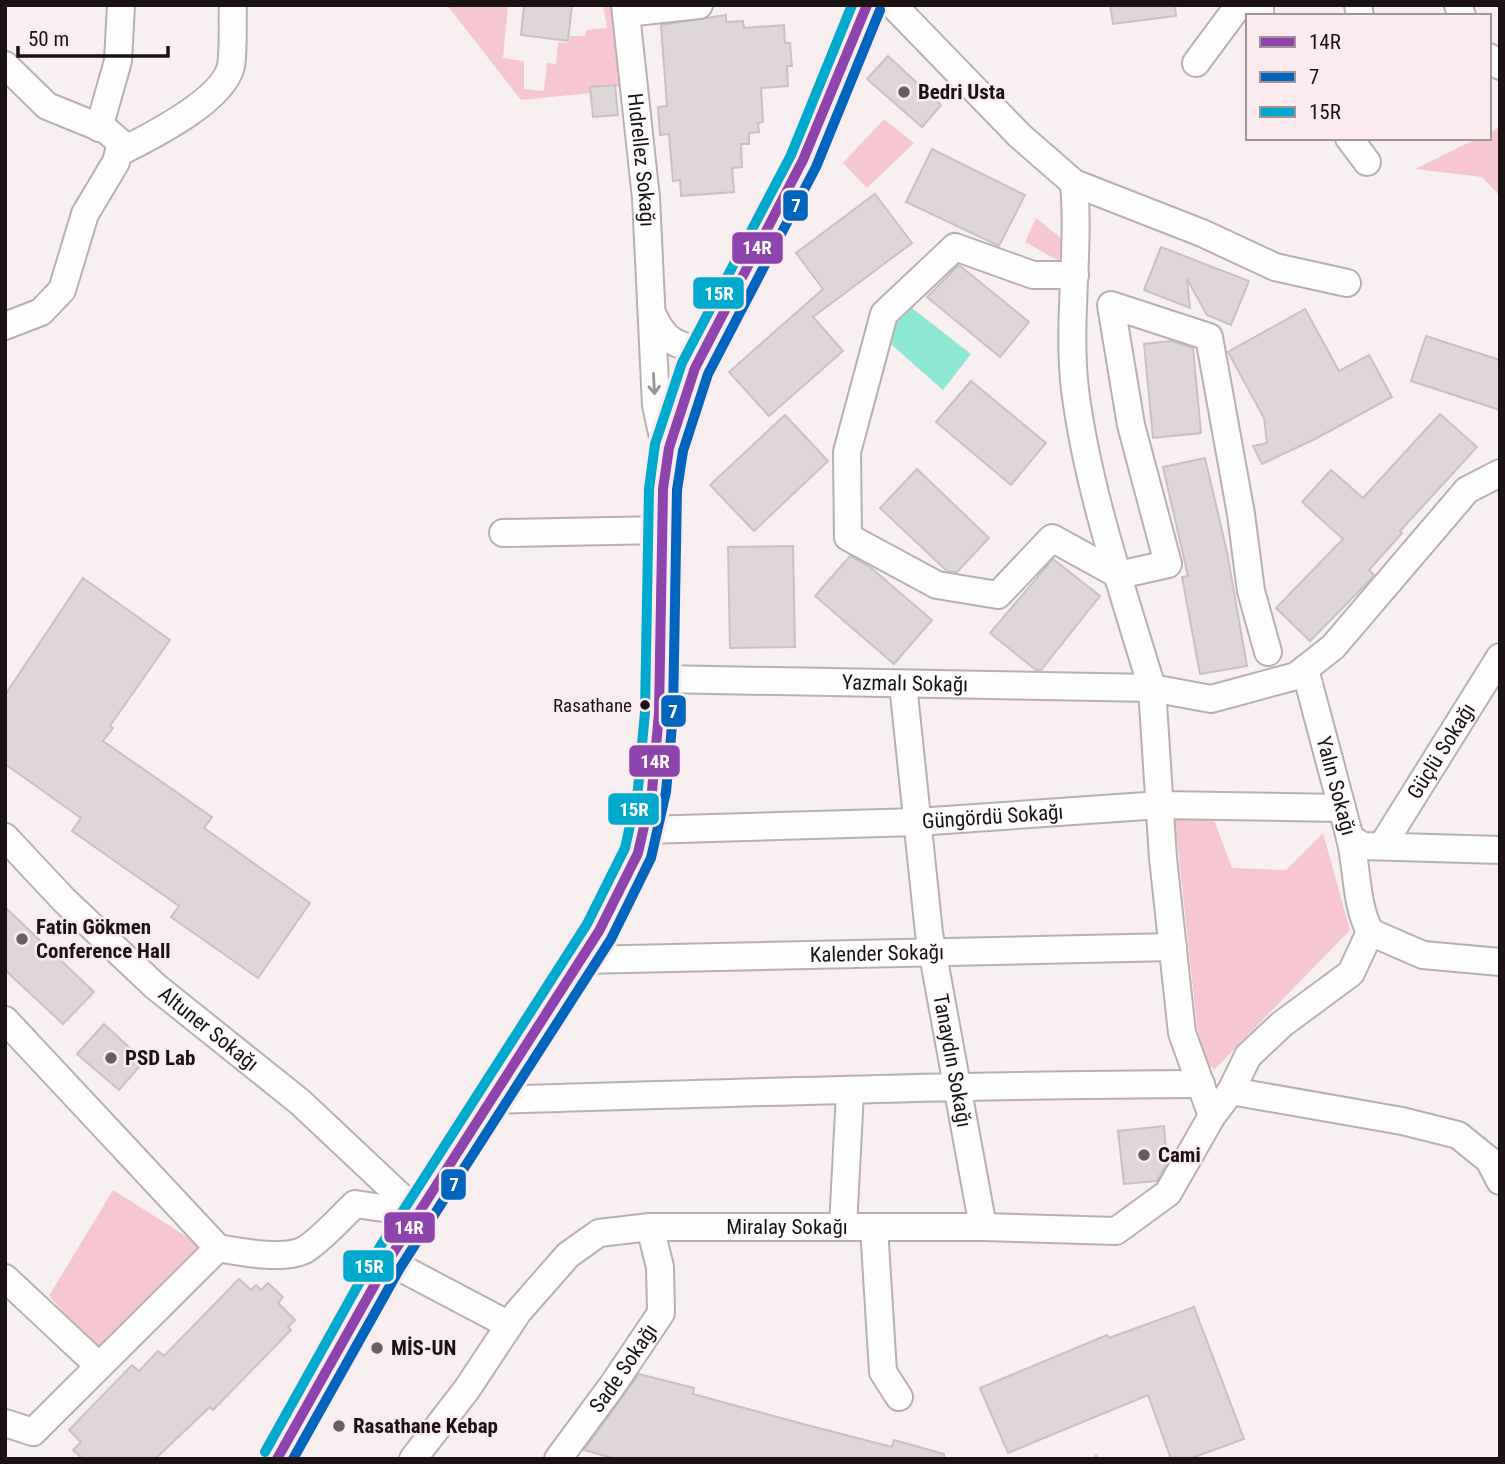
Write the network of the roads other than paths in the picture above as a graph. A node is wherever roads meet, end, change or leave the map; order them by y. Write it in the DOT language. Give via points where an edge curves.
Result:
graph roads {
  1 [pos="121,5"];
  2 [pos="233,5"];
  3 [pos="699,5"];
  4 [pos="867,5"];
  5 [pos="892,5"];
  6 [pos="1239,5"];
  7 [pos="626,9"];
  8 [pos="1196,64"];
  9 [pos="5,65"];
  10 [pos="99,128"];
  11 [pos="1350,140"];
  12 [pos="120,152"];
  13 [pos="1367,162"];
  14 [pos="1074,183"];
  15 [pos="1075,275"];
  16 [pos="1347,282"];
  17 [pos="653,315"];
  18 [pos="5,326"];
  19 [pos="705,351"];
  20 [pos="666,455"];
  21 [pos="1500,473"];
  22 [pos="663,530"];
  23 [pos="503,533"];
  24 [pos="1119,575"];
  25 [pos="1268,652"];
  26 [pos="1500,657"];
  27 [pos="1305,669"];
  28 [pos="660,679"];
  29 [pos="903,684"];
  30 [pos="1152,688"];
  31 [pos="1160,805"];
  32 [pos="1342,808"];
  33 [pos="917,822"];
  34 [pos="645,830"];
  35 [pos="5,837"];
  36 [pos="1350,838"];
  37 [pos="1382,846"];
  38 [pos="1500,850"];
  39 [pos="1370,932"];
  40 [pos="1173,947"];
  41 [pos="933,953"];
  42 [pos="581,960"];
  43 [pos="1500,962"];
  44 [pos="5,1020"];
  45 [pos="1201,1084"];
  46 [pos="959,1086"];
  47 [pos="1231,1091"];
  48 [pos="850,1092"];
  49 [pos="493,1100"];
  50 [pos="1212,1116"];
  51 [pos="1500,1181"];
  52 [pos="418,1213"];
  53 [pos="650,1227"];
  54 [pos="843,1227"];
  55 [pos="874,1227"];
  56 [pos="983,1227"];
  57 [pos="218,1248"];
  58 [pos="388,1261"];
  59 [pos="5,1278"];
  60 [pos="509,1325"];
  61 [pos="99,1366"];
  62 [pos="899,1397"];
  63 [pos="5,1423"];
  64 [pos="282,1458"];
  65 [pos="413,1459"];
  66 [pos="558,1459"];
  1 -- 10 [label="street" via="118,61"];
  2 -- 12 [label="street" via="230,68 204,103"];
  3 -- 7 [label="street"];
  4 -- 19 [label="street" via="804,160"];
  5 -- 14 [label="street" via="1019,135"];
  6 -- 8 [label="street"];
  7 -- 17 [label="street, Hıdrellez Sokağı" via="643,157"];
  9 -- 10 [label="street" via="47,106"];
  10 -- 12 [label="street" via="121,143"];
  11 -- 13 [label="street"];
  12 -- 18 [label="street" via="85,214 62,290 41,312"];
  14 -- 15 [label="street" via="1078,226"];
  14 -- 16 [label="street" via="1275,267"];
  15 -- 24 [label="street" via="1075,389 1094,485"];
  15 -- 24 [label="street" via="1032,275 955,247 884,314 847,452 848,537 937,585 998,595 1052,538"];
  17 -- 19 [label="street" via="670,342"];
  17 -- 20 [label="street, Hıdrellez Sokağı, one-way" via="656,405"];
  19 -- 20 [label="street" via="683,395"];
  20 -- 22 [label="street"];
  21 -- 27 [label="street, Yazmalı Sokağı" via="1467,489 1333,647"];
  22 -- 23 [label="street"];
  22 -- 28 [label="street"];
  24 -- 25 [label="street" via="1168,564 1131,425 1111,305 1209,337 1251,591"];
  24 -- 30 [label="street"];
  26 -- 37 [label="street, Güçlü Sokağı"];
  27 -- 30 [label="street, Yazmalı Sokağı" via="1296,676 1211,699"];
  27 -- 32 [label="street, Yalın Sokağı"];
  28 -- 29 [label="street, Yazmalı Sokağı"];
  28 -- 34 [label="street"];
  29 -- 30 [label="street, Yazmalı Sokağı"];
  29 -- 33 [label="street, Tanaydın Sokağı"];
  30 -- 31 [label="street"];
  31 -- 32 [label="street, Güngördü Sokağı"];
  31 -- 33 [label="street, Güngördü Sokağı"];
  31 -- 40 [label="street"];
  32 -- 36 [label="street, Yalın Sokağı"];
  33 -- 34 [label="street, Güngördü Sokağı"];
  33 -- 41 [label="street, Tanaydın Sokağı"];
  34 -- 42 [label="street" via="628,878"];
  35 -- 52 [label="street, Altuner Sokağı" via="155,986 300,1102"];
  36 -- 37 [label="street, Yalın Sokağı" via="1363,846"];
  36 -- 39 [label="street" via="1357,866 1359,911"];
  37 -- 38 [label="street, Yalın Sokağı"];
  39 -- 43 [label="street" via="1423,955"];
  39 -- 47 [label="street, Miralay Sokağı" via="1351,973 1282,1024 1248,1056"];
  40 -- 41 [label="street, Kalender Sokağı"];
  40 -- 45 [label="street" via="1182,1033"];
  41 -- 42 [label="street, Kalender Sokağı"];
  41 -- 46 [label="street, Tanaydın Sokağı"];
  42 -- 49 [label="street"];
  44 -- 57 [label="street"];
  45 -- 46 [label="street"];
  45 -- 50 [label="street"];
  46 -- 48 [label="street"];
  46 -- 56 [label="street, Tanaydın Sokağı"];
  47 -- 50 [label="street, Miralay Sokağı"];
  47 -- 51 [label="street" via="1458,1135 1489,1160"];
  48 -- 49 [label="street"];
  48 -- 54 [label="street"];
  49 -- 52 [label="street"];
  50 -- 56 [label="street, Miralay Sokağı" via="1168,1193 1116,1231"];
  52 -- 57 [label="street" via="355,1204 304,1250 269,1254"];
  52 -- 58 [label="street"];
  53 -- 54 [label="street, Miralay Sokağı"];
  53 -- 60 [label="street, Miralay Sokağı" via="598,1234 568,1255"];
  53 -- 66 [label="street, Sade Sokağı" via="660,1267 661,1313"];
  54 -- 55 [label="street, Miralay Sokağı"];
  55 -- 56 [label="street, Miralay Sokağı"];
  55 -- 62 [label="street" via="883,1372"];
  57 -- 61 [label="street"];
  58 -- 60 [label="street"];
  58 -- 64 [label="street"];
  59 -- 61 [label="street"];
  60 -- 65 [label="street, Miralay Sokağı"];
  61 -- 63 [label="street" via="33,1432"];
}
